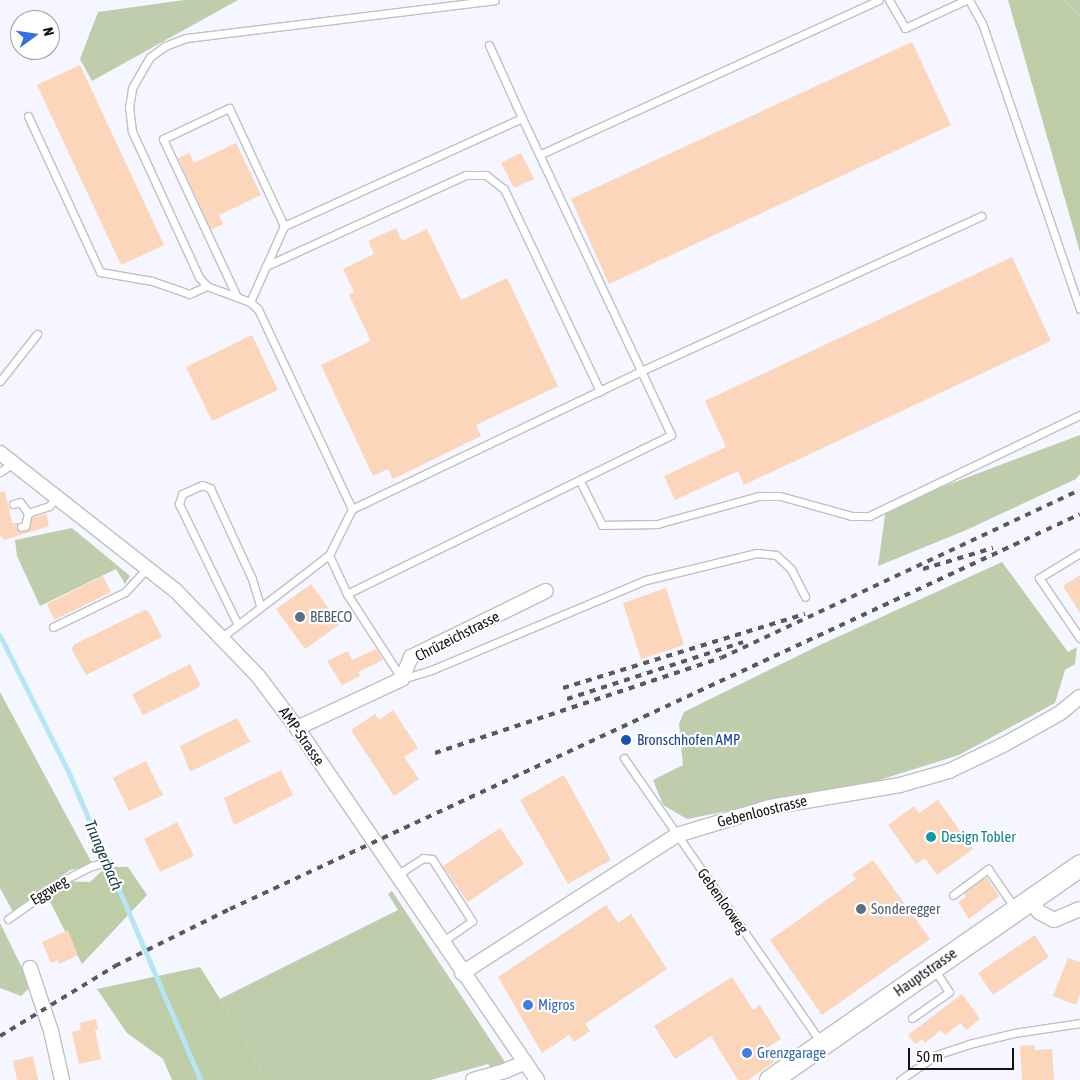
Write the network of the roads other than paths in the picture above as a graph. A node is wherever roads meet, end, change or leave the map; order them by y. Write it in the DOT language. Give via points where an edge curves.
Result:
graph roads {
  1 [pos="496,0"];
  2 [pos="879,0"];
  3 [pos="889,0"];
  4 [pos="968,0"];
  5 [pos="489,45"];
  6 [pos="28,116"];
  7 [pos="522,118"];
  8 [pos="541,154"];
  9 [pos="981,216"];
  10 [pos="284,226"];
  11 [pos="266,266"];
  12 [pos="207,286"];
  13 [pos="237,297"];
  14 [pos="250,302"];
  15 [pos="1080,309"];
  16 [pos="37,334"];
  17 [pos="641,371"];
  18 [pos="0,381"];
  19 [pos="600,391"];
  20 [pos="1080,415"];
  21 [pos="0,453"];
  22 [pos="12,464"];
  23 [pos="0,472"];
  24 [pos="580,481"];
  25 [pos="56,498"];
  26 [pos="13,504"];
  27 [pos="352,509"];
  28 [pos="28,513"];
  29 [pos="21,527"];
  30 [pos="1080,553"];
  31 [pos="329,555"];
  32 [pos="147,568"];
  33 [pos="546,591"];
  34 [pos="347,594"];
  35 [pos="805,597"];
  36 [pos="260,606"];
  37 [pos="238,625"];
  38 [pos="53,627"];
  39 [pos="222,637"];
  40 [pos="1080,638"];
  41 [pos="402,679"];
  42 [pos="1080,697"];
  43 [pos="297,728"];
  44 [pos="624,758"];
  45 [pos="677,835"];
  46 [pos="107,862"];
  47 [pos="1080,865"];
  48 [pos="397,875"];
  49 [pos="953,895"];
  50 [pos="1023,904"];
  51 [pos="1080,909"];
  52 [pos="8,919"];
  53 [pos="442,943"];
  54 [pos="932,966"];
  55 [pos="30,968"];
  56 [pos="462,973"];
  57 [pos="912,1018"];
  58 [pos="1080,1023"];
  59 [pos="822,1044"];
  60 [pos="525,1062"];
  61 [pos="62,1080"];
  62 [pos="473,1080"];
  63 [pos="537,1080"];
  64 [pos="770,1080"];
  65 [pos="900,1080"];
  1 -- 12 [label="lane" via="214,33 165,46 150,57 132,88 129,108 132,131 198,277"];
  2 -- 8 [label="lane"];
  3 -- 4 [label="lane" via="905,28"];
  4 -- 15 [label="lane" via="982,23"];
  5 -- 7 [label="lane"];
  6 -- 12 [label="lane" via="100,272 152,280 189,294"];
  7 -- 8 [label="lane"];
  7 -- 10 [label="lane"];
  8 -- 17 [label="lane"];
  9 -- 17 [label="lane"];
  10 -- 11 [label="lane"];
  10 -- 13 [label="lane" via="229,108 163,139"];
  11 -- 14 [label="lane"];
  11 -- 19 [label="lane" via="466,175 486,175 504,189"];
  12 -- 13 [label="lane"];
  13 -- 14 [label="lane"];
  14 -- 27 [label="lane" via="266,321"];
  16 -- 18 [label="lane"];
  17 -- 19 [label="lane"];
  17 -- 24 [label="lane" via="671,435"];
  19 -- 27 [label="lane"];
  20 -- 24 [label="lane" via="869,516 852,516 780,496 759,496 657,524 602,525"];
  21 -- 22 [label="street, AMP-Strasse"];
  22 -- 23 [label="lane"];
  22 -- 25 [label="street, AMP-Strasse"];
  24 -- 34 [label="lane"];
  25 -- 28 [label="lane" via="50,506"];
  25 -- 32 [label="street, AMP-Strasse"];
  26 -- 28 [label="lane" via="20,502"];
  27 -- 31 [label="lane"];
  28 -- 29 [label="lane" via="25,526"];
  30 -- 40 [label="lane" via="1039,578"];
  31 -- 34 [label="lane"];
  31 -- 36 [label="lane"];
  32 -- 38 [label="lane" via="125,592"];
  32 -- 39 [label="street, AMP-Strasse"];
  33 -- 41 [label="street, Chrüzeichstrasse" via="411,657"];
  34 -- 41 [label="lane"];
  35 -- 41 [label="lane" via="791,569 776,555 757,553 646,580 429,671"];
  36 -- 37 [label="lane"];
  36 -- 37 [label="lane" via="252,579 210,488 202,485 182,494 179,504"];
  37 -- 39 [label="lane"];
  39 -- 43 [label="street, AMP-Strasse" via="258,676"];
  41 -- 43 [label="street"];
  42 -- 45 [label="street, Gebenloostrasse" via="1060,713 949,771 900,785 770,807"];
  43 -- 48 [label="street, AMP-Strasse"];
  44 -- 45 [label="lane, Gebenlooweg"];
  45 -- 56 [label="street, Gebenloostrasse"];
  45 -- 59 [label="lane, Gebenlooweg"];
  46 -- 52 [label="lane, Eggweg" via="92,866 31,900"];
  47 -- 50 [label="main road, Hauptstrasse"];
  48 -- 53 [label="street, AMP-Strasse"];
  48 -- 53 [label="lane" via="423,858 432,859 472,921"];
  49 -- 50 [label="lane" via="988,869"];
  50 -- 51 [label="street" via="1054,920"];
  50 -- 54 [label="main road, Hauptstrasse"];
  53 -- 56 [label="street, AMP-Strasse"];
  54 -- 57 [label="lane" via="949,992"];
  54 -- 59 [label="main road, Hauptstrasse"];
  55 -- 61 [label="street" via="51,1031"];
  56 -- 60 [label="street, AMP-Strasse"];
  58 -- 65 [label="lane" via="1014,1032 936,1055"];
  59 -- 64 [label="main road, Hauptstrasse"];
  60 -- 62 [label="street"];
  60 -- 63 [label="street, AMP-Strasse"];
}
